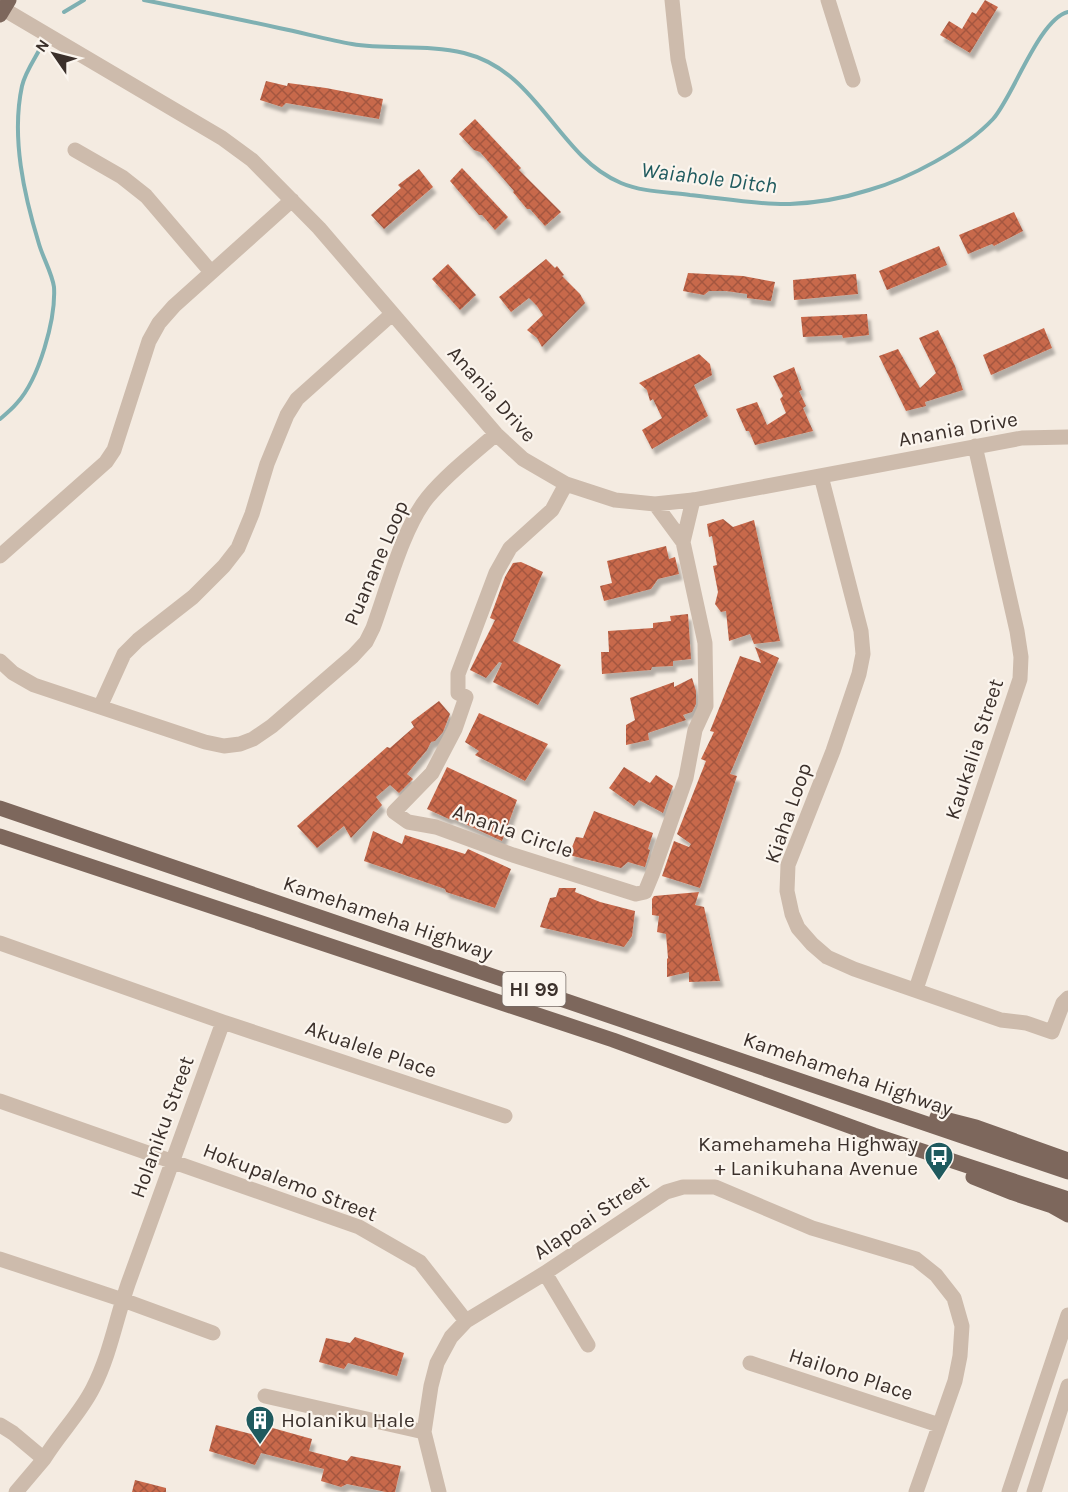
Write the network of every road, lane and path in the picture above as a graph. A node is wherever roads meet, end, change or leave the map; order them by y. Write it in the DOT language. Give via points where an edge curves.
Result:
graph roads {
  1 [pos="672,0"];
  2 [pos="828,0"];
  3 [pos="3,8"];
  4 [pos="853,80"];
  5 [pos="685,90"];
  6 [pos="75,150"];
  7 [pos="292,200"];
  8 [pos="211,272"];
  9 [pos="392,314"];
  10 [pos="496,434"];
  11 [pos="1068,437"];
  12 [pos="975,446"];
  13 [pos="822,476"];
  14 [pos="566,484"];
  15 [pos="693,500"];
  16 [pos="655,504"];
  17 [pos="683,542"];
  18 [pos="0,556"];
  19 [pos="0,661"];
  20 [pos="100,707"];
  21 [pos="0,808"];
  22 [pos="0,836"];
  23 [pos="0,943"];
  24 [pos="916,989"];
  25 [pos="1068,998"];
  26 [pos="223,1022"];
  27 [pos="829,1089"];
  28 [pos="0,1101"];
  29 [pos="506,1116"];
  30 [pos="874,1135"];
  31 [pos="173,1160"];
  32 [pos="1068,1160"];
  33 [pos="1068,1172"];
  34 [pos="1068,1198"];
  35 [pos="1068,1215"];
  36 [pos="0,1259"];
  37 [pos="545,1273"];
  38 [pos="123,1300"];
  39 [pos="1068,1315"];
  40 [pos="466,1321"];
  41 [pos="213,1333"];
  42 [pos="588,1345"];
  43 [pos="750,1363"];
  44 [pos="1068,1386"];
  45 [pos="265,1396"];
  46 [pos="0,1425"];
  47 [pos="939,1425"];
  48 [pos="424,1432"];
  49 [pos="44,1459"];
  50 [pos="16,1492"];
  51 [pos="439,1492"];
  52 [pos="916,1492"];
  53 [pos="1009,1492"];
  54 [pos="1034,1492"];
  1 -- 5 [label="street"];
  2 -- 4 [label="street"];
  3 -- 7 [label="street, Anania Drive" via="222,138 252,160"];
  6 -- 8 [label="street" via="146,196"];
  7 -- 8 [label="street"];
  7 -- 9 [label="street, Anania Drive"];
  8 -- 18 [label="street" via="159,322 149,341 114,450 106,462"];
  9 -- 10 [label="street, Anania Drive"];
  9 -- 20 [label="street" via="297,399 267,464 238,548 193,597 124,654"];
  10 -- 14 [label="street, Anania Drive" via="523,459"];
  10 -- 20 [label="street, Puanane Loop" via="448,475 416,514 366,642 272,726 253,739 224,746"];
  11 -- 12 [label="street, Anania Drive" via="1022,438"];
  12 -- 13 [label="street, Anania Drive"];
  12 -- 24 [label="street, Kaukalia Street" via="1017,631 1020,680"];
  13 -- 15 [label="street, Anania Drive"];
  13 -- 24 [label="street, Kiaha Loop" via="861,631 863,654 860,674 788,865 787,891 798,928 827,957"];
  14 -- 16 [label="street, Anania Drive" via="615,500"];
  14 -- 17 [label="street, Anania Circle" via="552,510 510,548 496,573 459,674 458,693 466,697 455,729 432,773 394,812 408,822 436,827 624,891 645,892 686,778 695,730 706,706 705,643"];
  15 -- 16 [label="street, Anania Drive"];
  15 -- 17 [label="street, Anania Circle"];
  16 -- 17 [label="street, Anania Circle"];
  19 -- 20 [label="street, Puanane Loop" via="34,685"];
  21 -- 27 [label="main road, Kamehameha Highway / HI 99"];
  22 -- 30 [label="main road, Kamehameha Highway / HI 99" via="602,1036"];
  23 -- 26 [label="street"];
  24 -- 25 [label="street, Kiaha Loop" via="1001,1020 1052,1032"];
  26 -- 29 [label="street, Akualele Place"];
  26 -- 31 [label="street, Holaniku Street"];
  27 -- 32 [label="main road" via="975,1127"];
  27 -- 33 [label="main road, Kamehameha Highway / HI 99"];
  28 -- 31 [label="street, Hokupalemo Street"];
  30 -- 34 [label="main road, Kamehameha Highway / HI 99"];
  30 -- 35 [label="main road"];
  31 -- 38 [label="street, Holaniku Street"];
  31 -- 40 [label="street, Hokupalemo Street" via="359,1227 420,1262"];
  36 -- 38 [label="street"];
  37 -- 40 [label="street, Alapoai Street"];
  37 -- 42 [label="street"];
  37 -- 47 [label="street, Alapoai Street" via="666,1192 683,1187 715,1187 812,1228 916,1259 936,1275 954,1298 962,1326 955,1381"];
  38 -- 41 [label="street"];
  38 -- 49 [label="street, Holaniku Street" via="105,1364 92,1391"];
  39 -- 53 [label="street"];
  40 -- 48 [label="street, Alapoai Street" via="451,1337 437,1363"];
  43 -- 47 [label="street, Hailono Place"];
  44 -- 54 [label="street"];
  45 -- 48 [label="street"];
  46 -- 49 [label="street"];
  47 -- 52 [label="street, Alapoai Street"];
  48 -- 51 [label="street, Alapoai Street"];
  49 -- 50 [label="street, Holaniku Street"];
}
